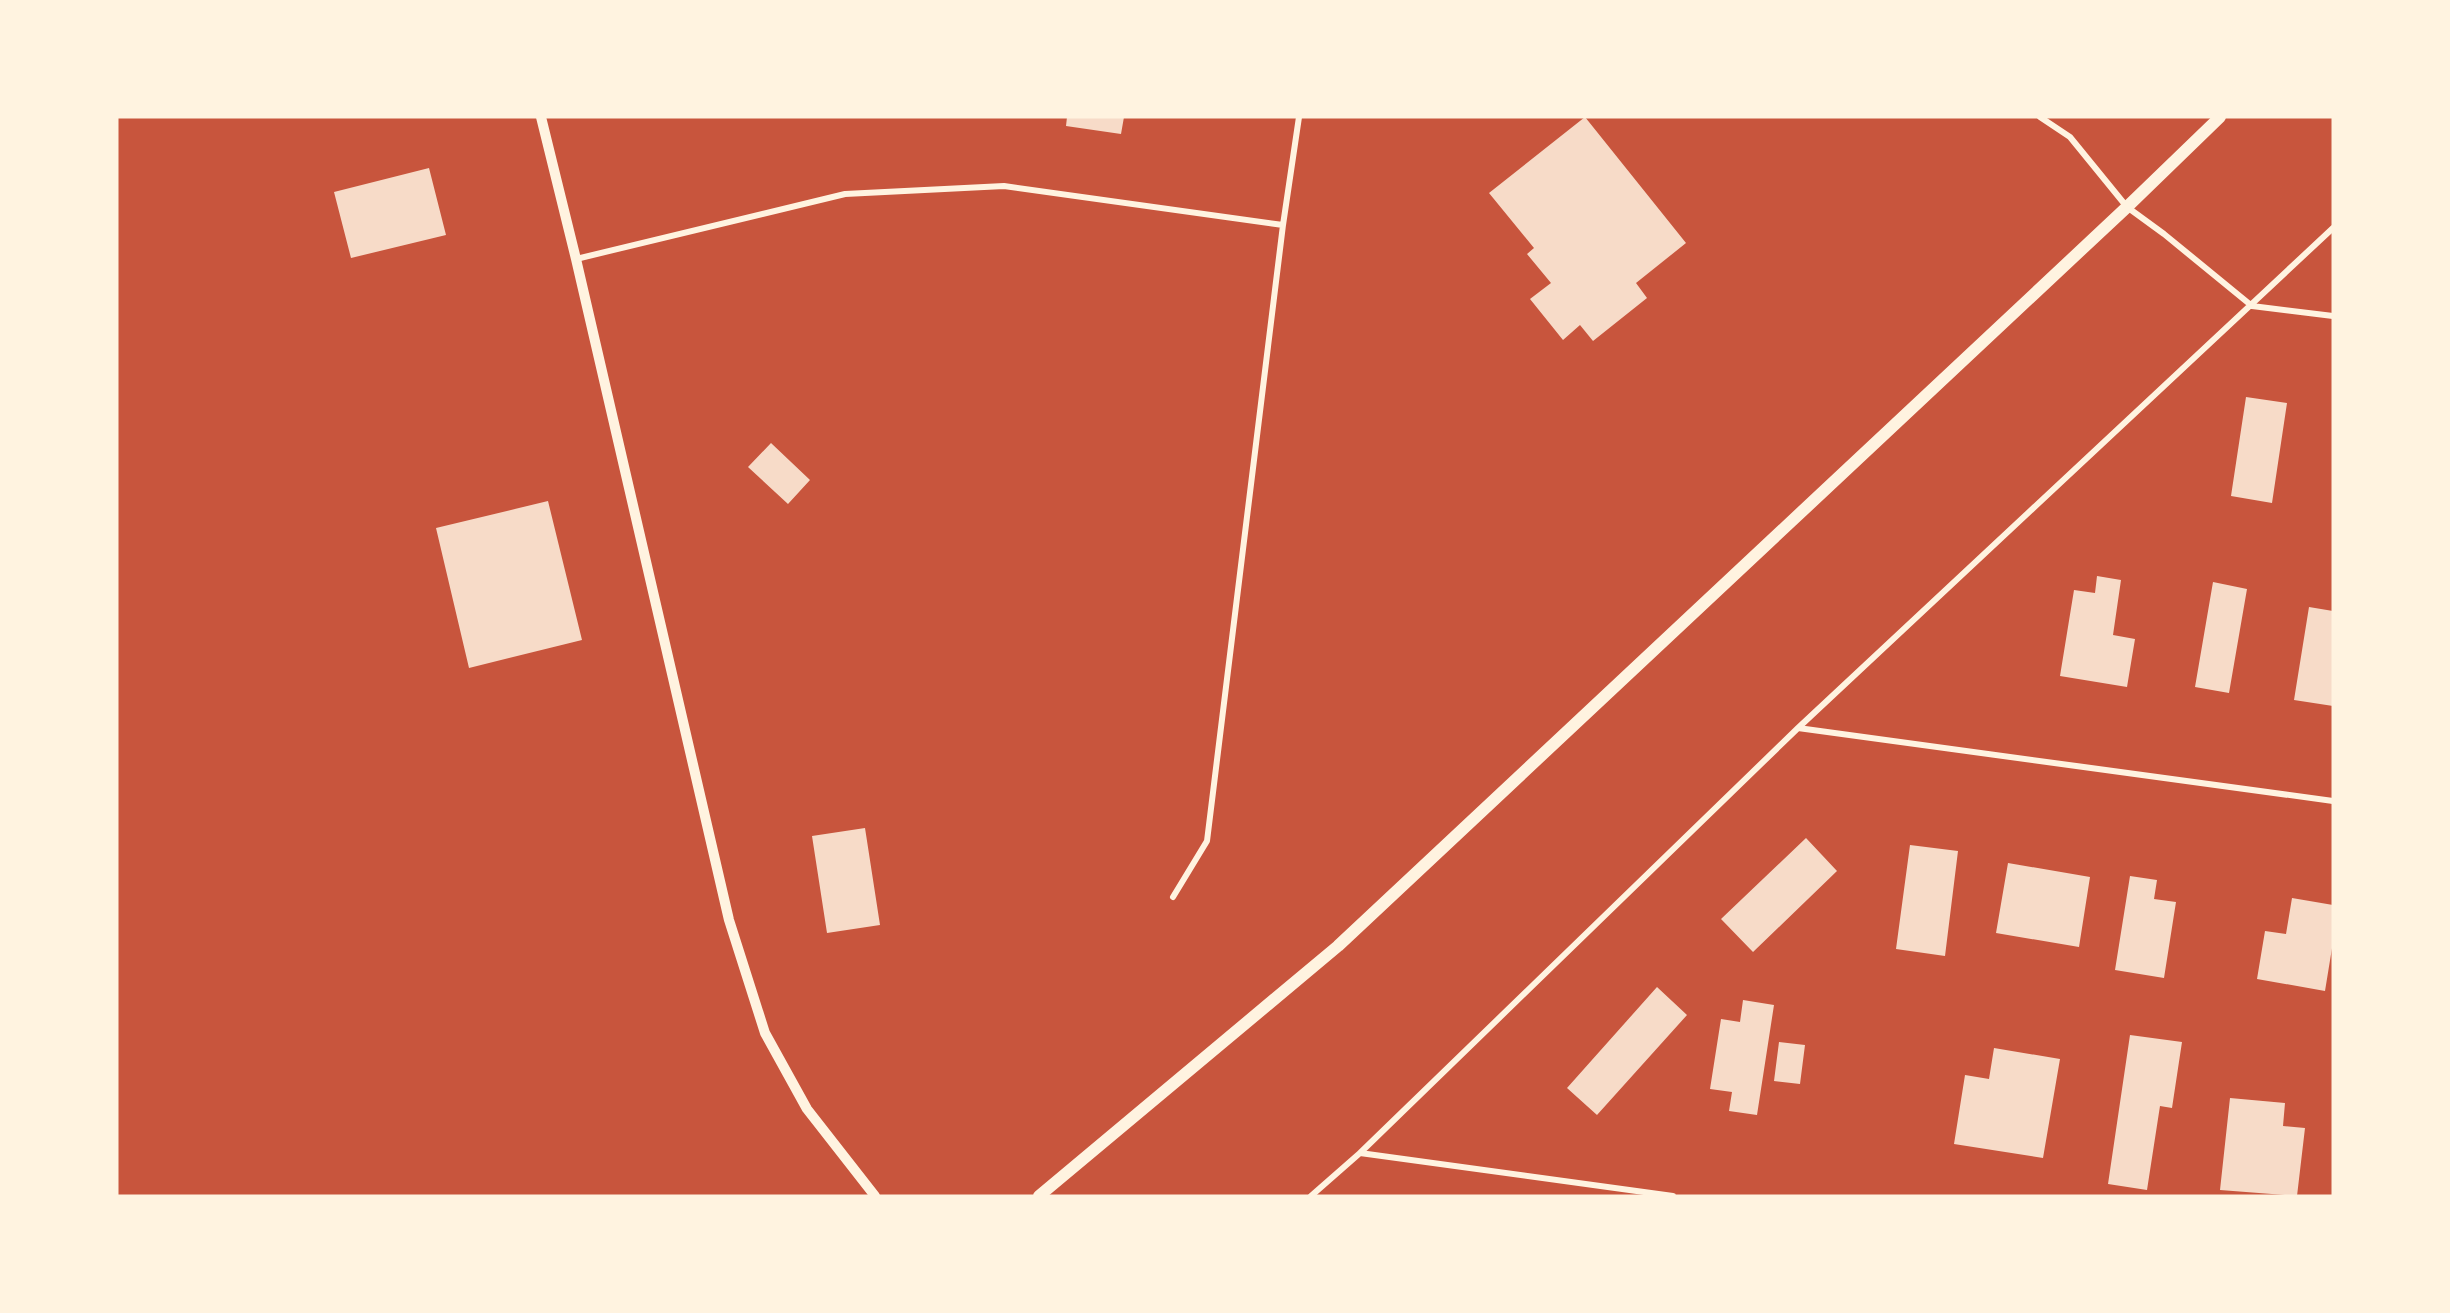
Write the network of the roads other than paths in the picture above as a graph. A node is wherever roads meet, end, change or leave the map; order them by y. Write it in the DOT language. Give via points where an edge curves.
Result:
graph roads {
  1 [pos="541,117"];
  2 [pos="1299,117"];
  3 [pos="2040,117"];
  4 [pos="2220,117"];
  5 [pos="2127,207"];
  6 [pos="1283,225"];
  7 [pos="2333,228"];
  8 [pos="576,259"];
  9 [pos="2252,306"];
  10 [pos="2333,316"];
  11 [pos="1798,728"];
  12 [pos="2333,801"];
  13 [pos="1173,897"];
  14 [pos="1360,1153"];
  15 [pos="875,1196"];
  16 [pos="1040,1196"];
  17 [pos="1311,1196"];
  18 [pos="1673,1196"];
  1 -- 8 [label="street"];
  2 -- 6 [label="street"];
  3 -- 5 [label="street" via="2070,137"];
  4 -- 5 [label="main road"];
  5 -- 9 [label="street"];
  5 -- 16 [label="main road" via="1338,946"];
  6 -- 8 [label="street" via="1004,186 845,194"];
  6 -- 13 [label="street" via="1207,841"];
  7 -- 9 [label="street"];
  8 -- 15 [label="street" via="729,920 765,1033 807,1110"];
  9 -- 10 [label="street"];
  9 -- 11 [label="street"];
  11 -- 12 [label="street"];
  11 -- 14 [label="street"];
  14 -- 17 [label="street"];
  14 -- 18 [label="street"];
}
